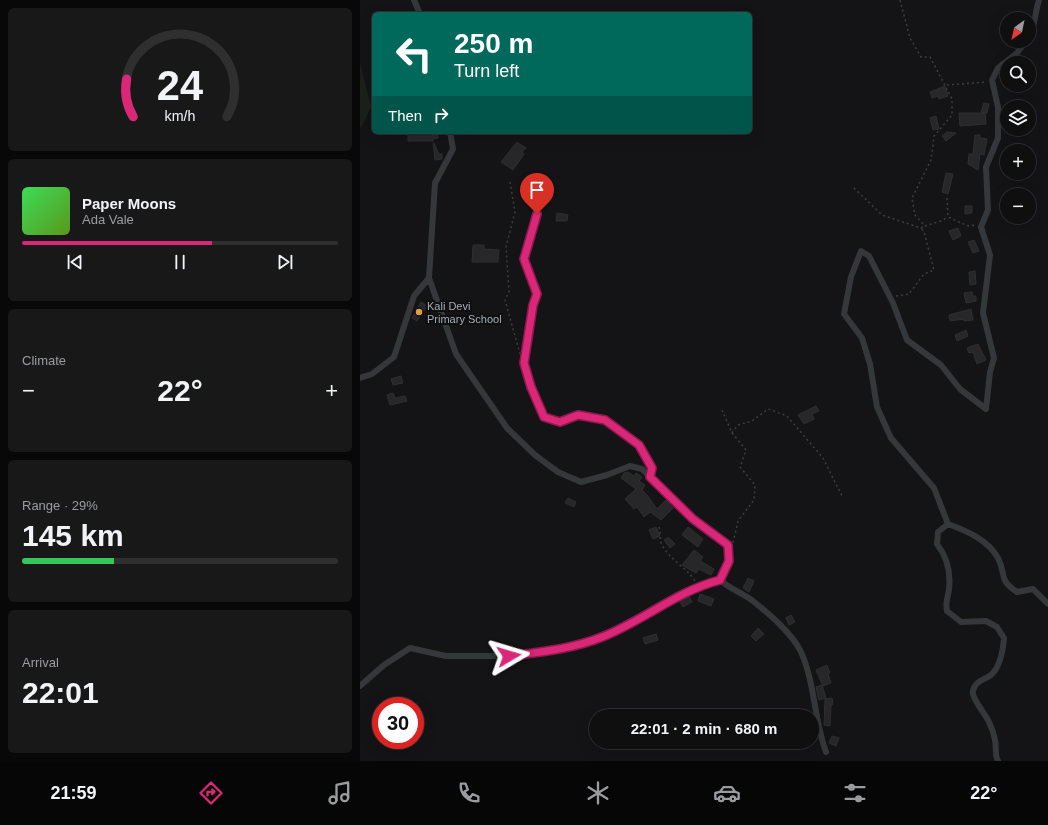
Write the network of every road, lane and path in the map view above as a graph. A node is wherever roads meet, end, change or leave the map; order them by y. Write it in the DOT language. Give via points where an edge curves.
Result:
graph roads {
  1 [pos="414,0"];
  2 [pos="900,0"];
  3 [pos="1039,0"];
  4 [pos="419,12"];
  5 [pos="1035,12"];
  6 [pos="1021,48"];
  7 [pos="993,82"];
  8 [pos="946,85"];
  9 [pos="450,134"];
  10 [pos="510,182"];
  11 [pos="854,188"];
  12 [pos="948,198"];
  13 [pos="537,214"];
  14 [pos="948,217"];
  15 [pos="983,224"];
  16 [pos="925,226"];
  17 [pos="921,228"];
  18 [pos="429,278"];
  19 [pos="890,297"];
  20 [pos="525,360"];
  21 [pos="360,378"];
  22 [pos="722,410"];
  23 [pos="732,433"];
  24 [pos="650,477"];
  25 [pos="843,498"];
  26 [pos="948,524"];
  27 [pos="659,527"];
  28 [pos="728,545"];
  29 [pos="720,580"];
  30 [pos="698,586"];
  31 [pos="1048,604"];
  32 [pos="360,686"];
  33 [pos="826,752"];
  34 [pos="998,761"];
  1 -- 4 [label="street"];
  2 -- 8 [label="path" via="910,38 921,57 930,57"];
  3 -- 5 [label="street"];
  6 -- 7 [label="street" via="998,68"];
  7 -- 8 [label="path"];
  7 -- 15 [label="street" via="998,107 998,138 986,166 988,210"];
  8 -- 16 [label="path" via="952,98 952,115 934,136 931,160 912,198 915,215"];
  9 -- 18 [label="street" via="453,148 435,183"];
  10 -- 20 [label="path" via="515,212 506,246 509,292 505,300 518,352"];
  11 -- 17 [label="path" via="882,216"];
  12 -- 14 [label="path"];
  13 -- 20 [label="street" via="524,259 537,294"];
  14 -- 15 [label="path" via="968,226"];
  14 -- 16 [label="path"];
  15 -- 19 [label="street" via="981,228 990,255 983,313 994,358 986,409 960,389 941,365 907,340"];
  16 -- 17 [label="path"];
  17 -- 19 [label="path" via="934,270 924,274 909,294"];
  18 -- 21 [label="street" via="414,296 394,357 372,374"];
  18 -- 24 [label="street" via="456,354 507,428 535,455 558,472 581,482 607,476 630,466 642,469"];
  19 -- 26 [label="street" via="869,256 861,250 851,277 844,314 862,338 870,364 877,407 890,438 934,488"];
  20 -- 24 [label="street" via="531,387 544,417 560,422 578,415 605,420 639,445 652,468"];
  22 -- 23 [label="path"];
  23 -- 25 [label="path" via="738,425 752,421 768,409 787,416 823,458"];
  23 -- 28 [label="path" via="746,450 740,467 755,485 754,500 738,522 733,543"];
  24 -- 28 [label="street" via="693,519"];
  26 -- 31 [label="street" via="987,543 999,559 1005,584 1017,592 1033,589"];
  26 -- 34 [label="street" via="938,532 937,544 944,553 948,565 950,580 945,600 947,611 960,622 986,621 997,627 1004,638 998,664 991,675 977,683 973,691 973,698 983,709 990,724"];
  27 -- 30 [label="path" via="662,535 661,544 666,552"];
  28 -- 29 [label="street" via="729,561"];
  29 -- 30 [label="street"];
  29 -- 33 [label="street" via="766,613 800,651 807,669 820,735"];
  30 -- 32 [label="street" via="601,638 563,649 509,656 446,656 410,648"];
}
